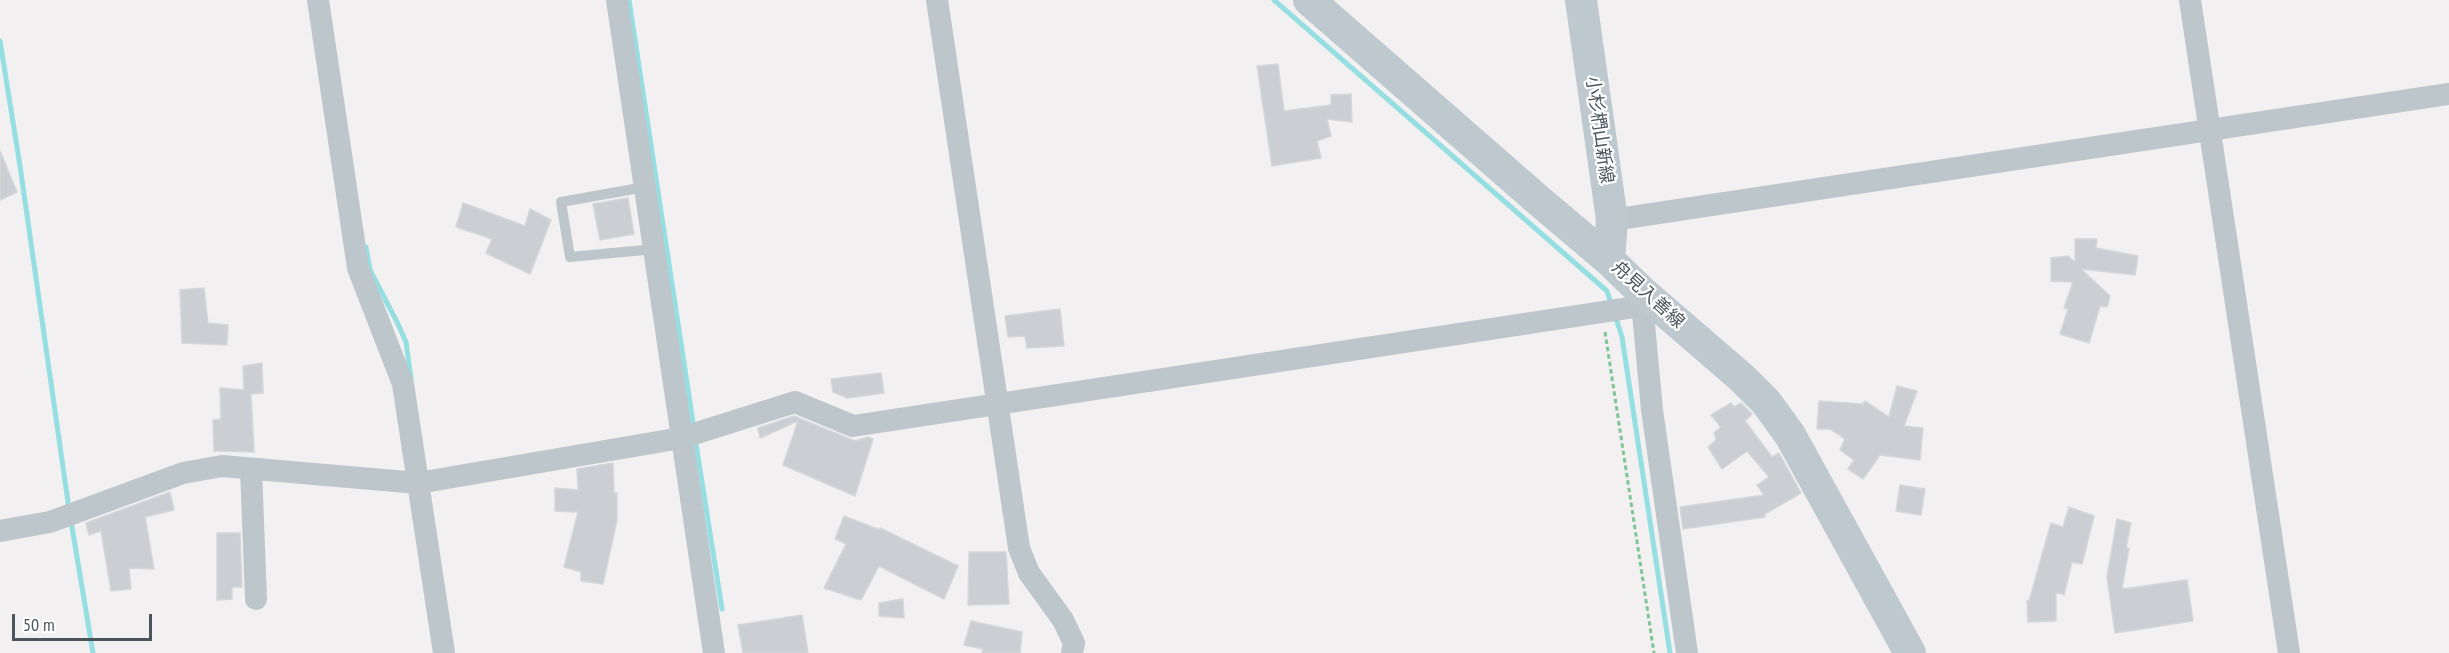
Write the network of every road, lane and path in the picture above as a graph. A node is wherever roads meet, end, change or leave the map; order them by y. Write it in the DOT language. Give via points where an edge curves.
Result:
graph roads {
  1 [pos="318,0"];
  2 [pos="617,0"];
  3 [pos="937,0"];
  4 [pos="1309,0"];
  5 [pos="1581,0"];
  6 [pos="2190,0"];
  7 [pos="2449,94"];
  8 [pos="2211,129"];
  9 [pos="645,187"];
  10 [pos="1612,220"];
  11 [pos="655,249"];
  12 [pos="1609,260"];
  13 [pos="1641,298"];
  14 [pos="1603,312"];
  15 [pos="997,403"];
  16 [pos="681,438"];
  17 [pos="251,469"];
  18 [pos="418,483"];
  19 [pos="0,531"];
  20 [pos="256,599"];
  21 [pos="444,653"];
  22 [pos="714,653"];
  23 [pos="1072,653"];
  24 [pos="1654,653"];
  25 [pos="1687,653"];
  26 [pos="1910,653"];
  27 [pos="2289,653"];
  1 -- 18 [label="street" via="358,268 403,384"];
  2 -- 9 [label="street"];
  3 -- 15 [label="street"];
  4 -- 12 [label="main road, 舟見入善線"];
  5 -- 10 [label="main road, 小杉椚山新線"];
  6 -- 8 [label="street"];
  7 -- 8 [label="street"];
  8 -- 10 [label="street"];
  8 -- 27 [label="street"];
  9 -- 11 [label="street"];
  9 -- 11 [label="lane" via="561,202 570,257"];
  10 -- 12 [label="main road, 小杉椚山新線"];
  11 -- 16 [label="street"];
  12 -- 13 [label="main road, 舟見入善線"];
  13 -- 14 [label="street"];
  13 -- 25 [label="street" via="1652,411"];
  13 -- 26 [label="main road, 舟見入善線" via="1742,378 1772,411 1790,435"];
  14 -- 15 [label="street"];
  14 -- 24 [label="path"];
  15 -- 16 [label="street" via="853,426 795,402"];
  15 -- 23 [label="street" via="1019,548 1029,573 1063,620 1074,643"];
  16 -- 18 [label="street"];
  16 -- 22 [label="street"];
  17 -- 18 [label="street"];
  17 -- 19 [label="street" via="222,466 183,473 50,522"];
  17 -- 20 [label="street"];
  18 -- 21 [label="street"];
}
